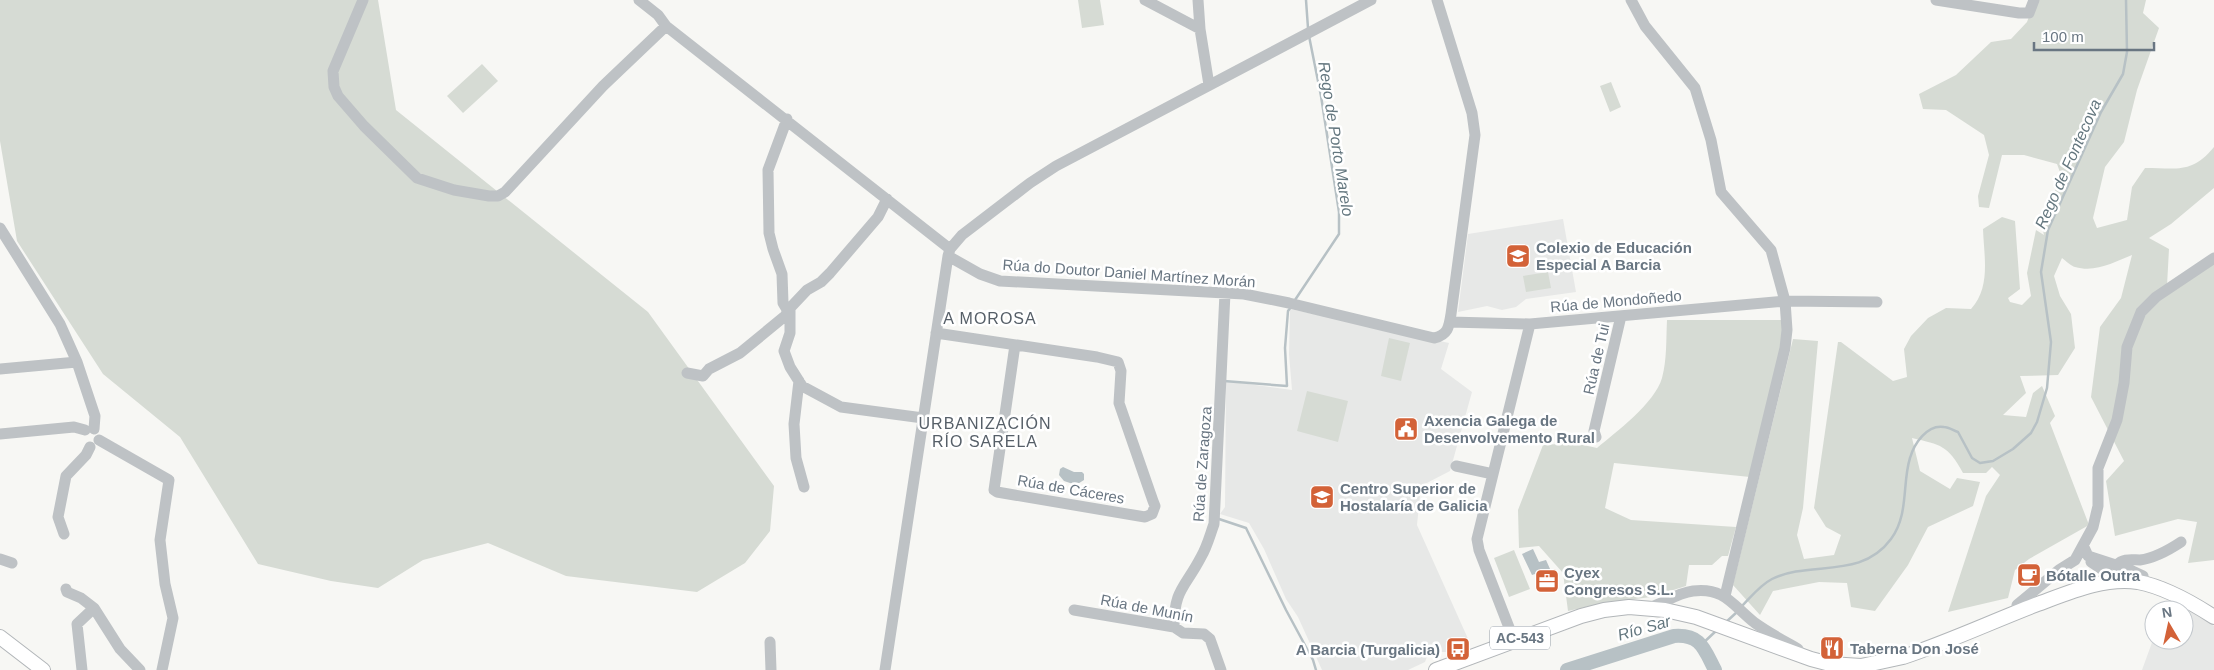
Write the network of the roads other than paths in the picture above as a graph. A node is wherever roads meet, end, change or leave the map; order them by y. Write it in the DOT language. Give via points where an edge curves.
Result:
graph roads {
  1 [pos="363,0"];
  2 [pos="639,0"];
  3 [pos="1145,0"];
  4 [pos="1198,0"];
  5 [pos="1371,0"];
  6 [pos="1436,0"];
  7 [pos="1631,0"];
  8 [pos="1936,0"];
  9 [pos="2034,0"];
  10 [pos="666,26"];
  11 [pos="1200,29"];
  12 [pos="1208,85"];
  13 [pos="787,119"];
  14 [pos="887,199"];
  15 [pos="0,228"];
  16 [pos="5,247"];
  17 [pos="949,253"];
  18 [pos="2214,258"];
  19 [pos="1225,293"];
  20 [pos="1785,301"];
  21 [pos="1877,302"];
  22 [pos="790,308"];
  23 [pos="1621,316"];
  24 [pos="1450,322"];
  25 [pos="1530,324"];
  26 [pos="936,333"];
  27 [pos="1014,345"];
  28 [pos="77,362"];
  29 [pos="0,369"];
  30 [pos="687,373"];
  31 [pos="799,381"];
  32 [pos="923,418"];
  33 [pos="90,430"];
  34 [pos="0,434"];
  35 [pos="1596,437"];
  36 [pos="95,443"];
  37 [pos="1456,466"];
  38 [pos="1493,474"];
  39 [pos="804,487"];
  40 [pos="64,534"];
  41 [pos="2181,542"];
  42 [pos="2079,553"];
  43 [pos="0,559"];
  44 [pos="12,563"];
  45 [pos="2113,570"];
  46 [pos="66,588"];
  47 [pos="1729,599"];
  48 [pos="2186,600"];
  49 [pos="2188,600"];
  50 [pos="2194,604"];
  51 [pos="2017,605"];
  52 [pos="94,608"];
  53 [pos="1648,608"];
  54 [pos="2214,609"];
  55 [pos="1074,610"];
  56 [pos="2214,617"];
  57 [pos="1174,627"];
  58 [pos="1510,630"];
  59 [pos="0,636"];
  60 [pos="1752,636"];
  61 [pos="1927,641"];
  62 [pos="770,642"];
  63 [pos="1816,659"];
  64 [pos="1855,668"];
  65 [pos="43,670"];
  66 [pos="82,670"];
  67 [pos="140,670"];
  68 [pos="162,670"];
  69 [pos="771,670"];
  70 [pos="885,670"];
  71 [pos="1221,670"];
  72 [pos="1436,670"];
  73 [pos="1458,670"];
  1 -- 10 [label="street" via="334,71 334,87 338,96 416,178 454,190 489,196 505,192 602,86"];
  2 -- 10 [label="street, Rúa do Doutor Daniel Martínez Morán"];
  3 -- 11 [label="street"];
  4 -- 11 [label="street"];
  5 -- 12 [label="street"];
  6 -- 24 [label="street" via="1472,112 1475,134"];
  7 -- 20 [label="street" via="1645,26 1695,88 1711,140 1721,192 1770,250"];
  8 -- 9 [label="street" via="2020,13 2029,13"];
  10 -- 13 [label="street, Rúa do Doutor Daniel Martínez Morán"];
  11 -- 12 [label="street"];
  12 -- 17 [label="street" via="1042,174 962,236"];
  13 -- 14 [label="street, Rúa do Doutor Daniel Martínez Morán"];
  13 -- 22 [label="street" via="768,170 768,179 769,233 782,274 783,303"];
  14 -- 17 [label="street, Rúa do Doutor Daniel Martínez Morán"];
  14 -- 22 [label="street" via="878,217 830,273"];
  15 -- 16 [label="street"];
  16 -- 28 [label="street" via="60,324"];
  17 -- 19 [label="street, Rúa do Doutor Daniel Martínez Morán" via="980,274 1000,281"];
  17 -- 26 [label="street"];
  18 -- 42 [label="street" via="2148,304 2135,325 2127,348 2117,420 2098,468 2096,517"];
  19 -- 24 [label="street, Rúa do Doutor Daniel Martínez Morán" via="1262,297 1434,338 1444,335"];
  19 -- 57 [label="street, Rúa de Zaragoza" via="1214,524 1201,557 1175,601"];
  20 -- 21 [label="street, Rúa de Mondoñedo"];
  20 -- 23 [label="street, Rúa de Mondoñedo"];
  20 -- 47 [label="street" via="1788,330 1785,348"];
  22 -- 30 [label="street" via="740,353 708,369 704,376"];
  22 -- 31 [label="street" via="790,333 784,351"];
  23 -- 25 [label="street, Rúa de Mondoñedo"];
  23 -- 35 [label="street, Rúa de Tui" via="1594,432"];
  24 -- 25 [label="street, Rúa de Mondoñedo"];
  25 -- 38 [label="street"];
  26 -- 27 [label="street"];
  26 -- 32 [label="street"];
  27 -- 27 [label="street, Rúa de Cáceres" via="1112,360 1120,365 1119,403 1153,501 1154,510 1150,516 994,490"];
  28 -- 29 [label="street"];
  28 -- 33 [label="street" via="95,416"];
  31 -- 32 [label="street" via="802,386 841,407"];
  31 -- 39 [label="street" via="795,449"];
  32 -- 70 [label="street"];
  33 -- 34 [label="street" via="74,427"];
  33 -- 36 [label="street" via="99,434"];
  33 -- 36 [label="street" via="82,439 84,444"];
  36 -- 40 [label="street" via="66,476 58,517"];
  36 -- 68 [label="street" via="169,480 160,540 173,618"];
  37 -- 38 [label="street"];
  38 -- 58 [label="street" via="1477,539"];
  41 -- 45 [label="street" via="2156,556 2123,561"];
  42 -- 45 [label="street" via="2086,553"];
  42 -- 45 [label="street" via="2083,560"];
  42 -- 51 [label="street"];
  43 -- 44 [label="street"];
  45 -- 49 [label="main road, AC-543" via="2116,577 2157,584"];
  45 -- 51 [label="main road, AC-543"];
  45 -- 54 [label="main road, AC-543" via="2174,586"];
  46 -- 52 [label="street" via="67,592"];
  47 -- 53 [label="street" via="1708,592 1690,592"];
  47 -- 63 [label="street" via="1752,620"];
  48 -- 64 [label="main road, AC-543" via="2141,583 2118,581 2097,584 1895,659"];
  50 -- 56 [label="main road, AC-543"];
  51 -- 61 [label="main road, AC-543"];
  52 -- 66 [label="street" via="77,624"];
  52 -- 67 [label="street" via="120,649"];
  53 -- 60 [label="main road, AC-543" via="1702,618"];
  53 -- 72 [label="main road, AC-543" via="1612,609 1580,616"];
  53 -- 73 [label="main road, AC-543" via="1584,622"];
  55 -- 57 [label="street, Rúa de Munín"];
  57 -- 71 [label="street, Rúa de Munín" via="1179,632 1207,636"];
  59 -- 65 [label="main road"];
  60 -- 63 [label="main road, AC-543"];
  60 -- 63 [label="main road, AC-543"];
  61 -- 63 [label="main road, AC-543" via="1887,654"];
  61 -- 64 [label="street" via="1895,656"];
  62 -- 69 [label="street"];
  63 -- 64 [label="main road, AC-543"];
}
